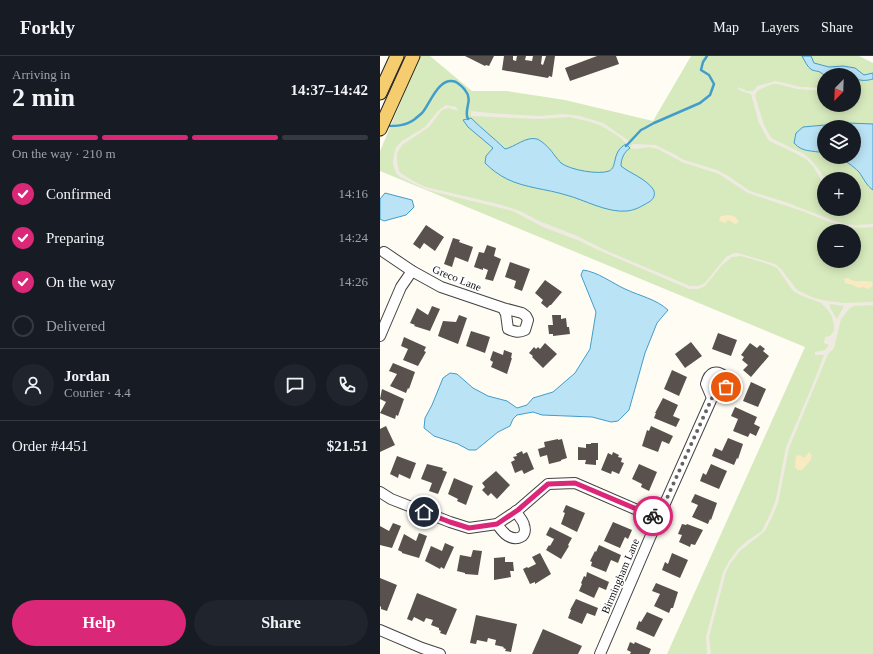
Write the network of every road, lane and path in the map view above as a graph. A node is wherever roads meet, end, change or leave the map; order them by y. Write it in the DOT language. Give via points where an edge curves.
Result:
graph roads {
  1 [pos="397,56"];
  2 [pos="413,56"];
  3 [pos="380,93"];
  4 [pos="380,129"];
  5 [pos="381,250"];
  6 [pos="412,271"];
  7 [pos="503,308"];
  8 [pos="380,336"];
  9 [pos="712,398"];
  10 [pos="380,492"];
  11 [pos="516,511"];
  12 [pos="658,518"];
  13 [pos="497,524"];
  14 [pos="380,630"];
  15 [pos="440,654"];
  16 [pos="600,654"];
  1 -- 3 [label="main road"];
  2 -- 4 [label="main road"];
  5 -- 6 [label="street, Greco Lane"];
  6 -- 7 [label="street, Greco Lane" via="442,287"];
  6 -- 8 [label="street" via="401,287"];
  9 -- 12 [label="street, Birmingham Lane"];
  10 -- 13 [label="street" via="391,499 469,528"];
  11 -- 12 [label="street" via="548,484 575,483"];
  11 -- 13 [label="street"];
  11 -- 13 [label="street" via="525,530 520,538 514,539 506,535"];
  12 -- 16 [label="street, Birmingham Lane"];
  14 -- 15 [label="street"];
}
